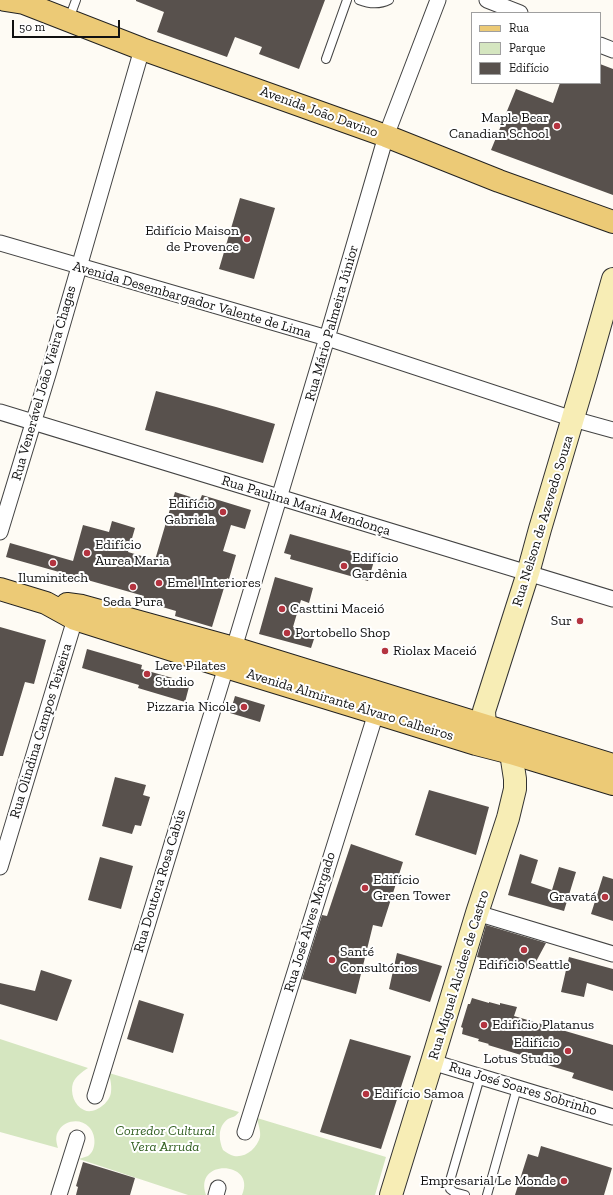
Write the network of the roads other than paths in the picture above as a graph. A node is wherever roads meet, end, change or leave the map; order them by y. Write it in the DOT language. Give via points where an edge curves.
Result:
graph roads {
  1 [pos="347,0"];
  2 [pos="359,0"];
  3 [pos="389,0"];
  4 [pos="438,0"];
  5 [pos="488,0"];
  6 [pos="17,1"];
  7 [pos="72,10"];
  8 [pos="518,12"];
  9 [pos="601,45"];
  10 [pos="142,49"];
  11 [pos="613,50"];
  12 [pos="326,59"];
  13 [pos="386,136"];
  14 [pos="613,222"];
  15 [pos="0,243"];
  16 [pos="78,267"];
  17 [pos="613,279"];
  18 [pos="328,338"];
  19 [pos="0,412"];
  20 [pos="573,419"];
  21 [pos="33,423"];
  22 [pos="613,430"];
  23 [pos="279,498"];
  24 [pos="0,532"];
  25 [pos="528,573"];
  26 [pos="0,589"];
  27 [pos="613,599"];
  28 [pos="46,603"];
  29 [pos="75,619"];
  30 [pos="230,658"];
  31 [pos="376,713"];
  32 [pos="485,726"];
  33 [pos="511,753"];
  34 [pos="613,765"];
  35 [pos="613,784"];
  36 [pos="0,867"];
  37 [pos="477,913"];
  38 [pos="613,954"];
  39 [pos="432,1062"];
  40 [pos="480,1077"];
  41 [pos="517,1088"];
  42 [pos="95,1096"];
  43 [pos="613,1117"];
  44 [pos="245,1132"];
  45 [pos="77,1138"];
  46 [pos="60,1195"];
  47 [pos="391,1195"];
  48 [pos="465,1195"];
  49 [pos="487,1195"];
  1 -- 12 [label="lane"];
  2 -- 3 [label="lane" via="368,3"];
  4 -- 13 [label="street, Rua Mário Palmeira Júnior"];
  5 -- 8 [label="street"];
  6 -- 7 [label="main road, Avenida João Davino"];
  7 -- 10 [label="main road, Avenida João Davino"];
  9 -- 11 [label="street"];
  10 -- 13 [label="main road, Avenida João Davino"];
  10 -- 16 [label="street, Rua Venerável João Vieira Chagas"];
  13 -- 14 [label="main road, Avenida João Davino" via="499,181"];
  13 -- 18 [label="street, Rua Mário Palmeira Júnior"];
  15 -- 16 [label="street, Avenida Desembargador Valente de Lima"];
  16 -- 18 [label="street, Avenida Desembargador Valente de Lima"];
  16 -- 21 [label="street, Rua Venerável João Vieira Chagas"];
  17 -- 20 [label="street, Rua Nelson de Azevedo Souza"];
  18 -- 20 [label="street, Avenida Desembargador Valente de Lima"];
  18 -- 23 [label="street, Rua Mário Palmeira Júnior"];
  19 -- 21 [label="street, Rua Paulina Maria Mendonça"];
  20 -- 22 [label="street, Avenida Desembargador Valente de Lima"];
  20 -- 25 [label="street, Rua Nelson de Azevedo Souza"];
  21 -- 23 [label="street, Rua Paulina Maria Mendonça"];
  21 -- 24 [label="street, Rua Venerável João Vieira Chagas"];
  23 -- 25 [label="street, Rua Paulina Maria Mendonça"];
  23 -- 30 [label="street, Rua Mário Palmeira Júnior"];
  25 -- 27 [label="street, Rua Paulina Maria Mendonça"];
  25 -- 32 [label="street, Rua Nelson de Azevedo Souza" via="484,711"];
  26 -- 28 [label="main road, Avenida Almirante Álvaro Calheiros"];
  28 -- 29 [label="main road, Avenida Almirante Álvaro Calheiros"];
  28 -- 30 [label="main road, Avenida Almirante Álvaro Calheiros" via="82,606"];
  29 -- 30 [label="main road, Avenida Almirante Álvaro Calheiros"];
  29 -- 36 [label="street, Rua Olindina Campos Teixeira"];
  30 -- 31 [label="main road, Avenida Almirante Álvaro Calheiros"];
  30 -- 32 [label="main road, Avenida Almirante Álvaro Calheiros"];
  30 -- 42 [label="street, Rua Doutora Rosa Cabús"];
  31 -- 33 [label="main road, Avenida Almirante Álvaro Calheiros"];
  31 -- 44 [label="street, Rua José Alves Morgado"];
  32 -- 33 [label="street"];
  32 -- 34 [label="main road, Avenida Almirante Álvaro Calheiros"];
  33 -- 35 [label="main road, Avenida Almirante Álvaro Calheiros"];
  33 -- 37 [label="street, Rua Miguel Alcides de Castro" via="515,789"];
  37 -- 38 [label="street"];
  37 -- 39 [label="street, Rua Miguel Alcides de Castro"];
  39 -- 40 [label="street, Rua José Soares Sobrinho"];
  39 -- 47 [label="street, Rua Miguel Alcides de Castro"];
  40 -- 41 [label="street, Rua José Soares Sobrinho"];
  40 -- 48 [label="lane" via="449,1184 454,1192"];
  41 -- 43 [label="street, Rua José Soares Sobrinho"];
  41 -- 49 [label="lane"];
  45 -- 46 [label="street"];
}
